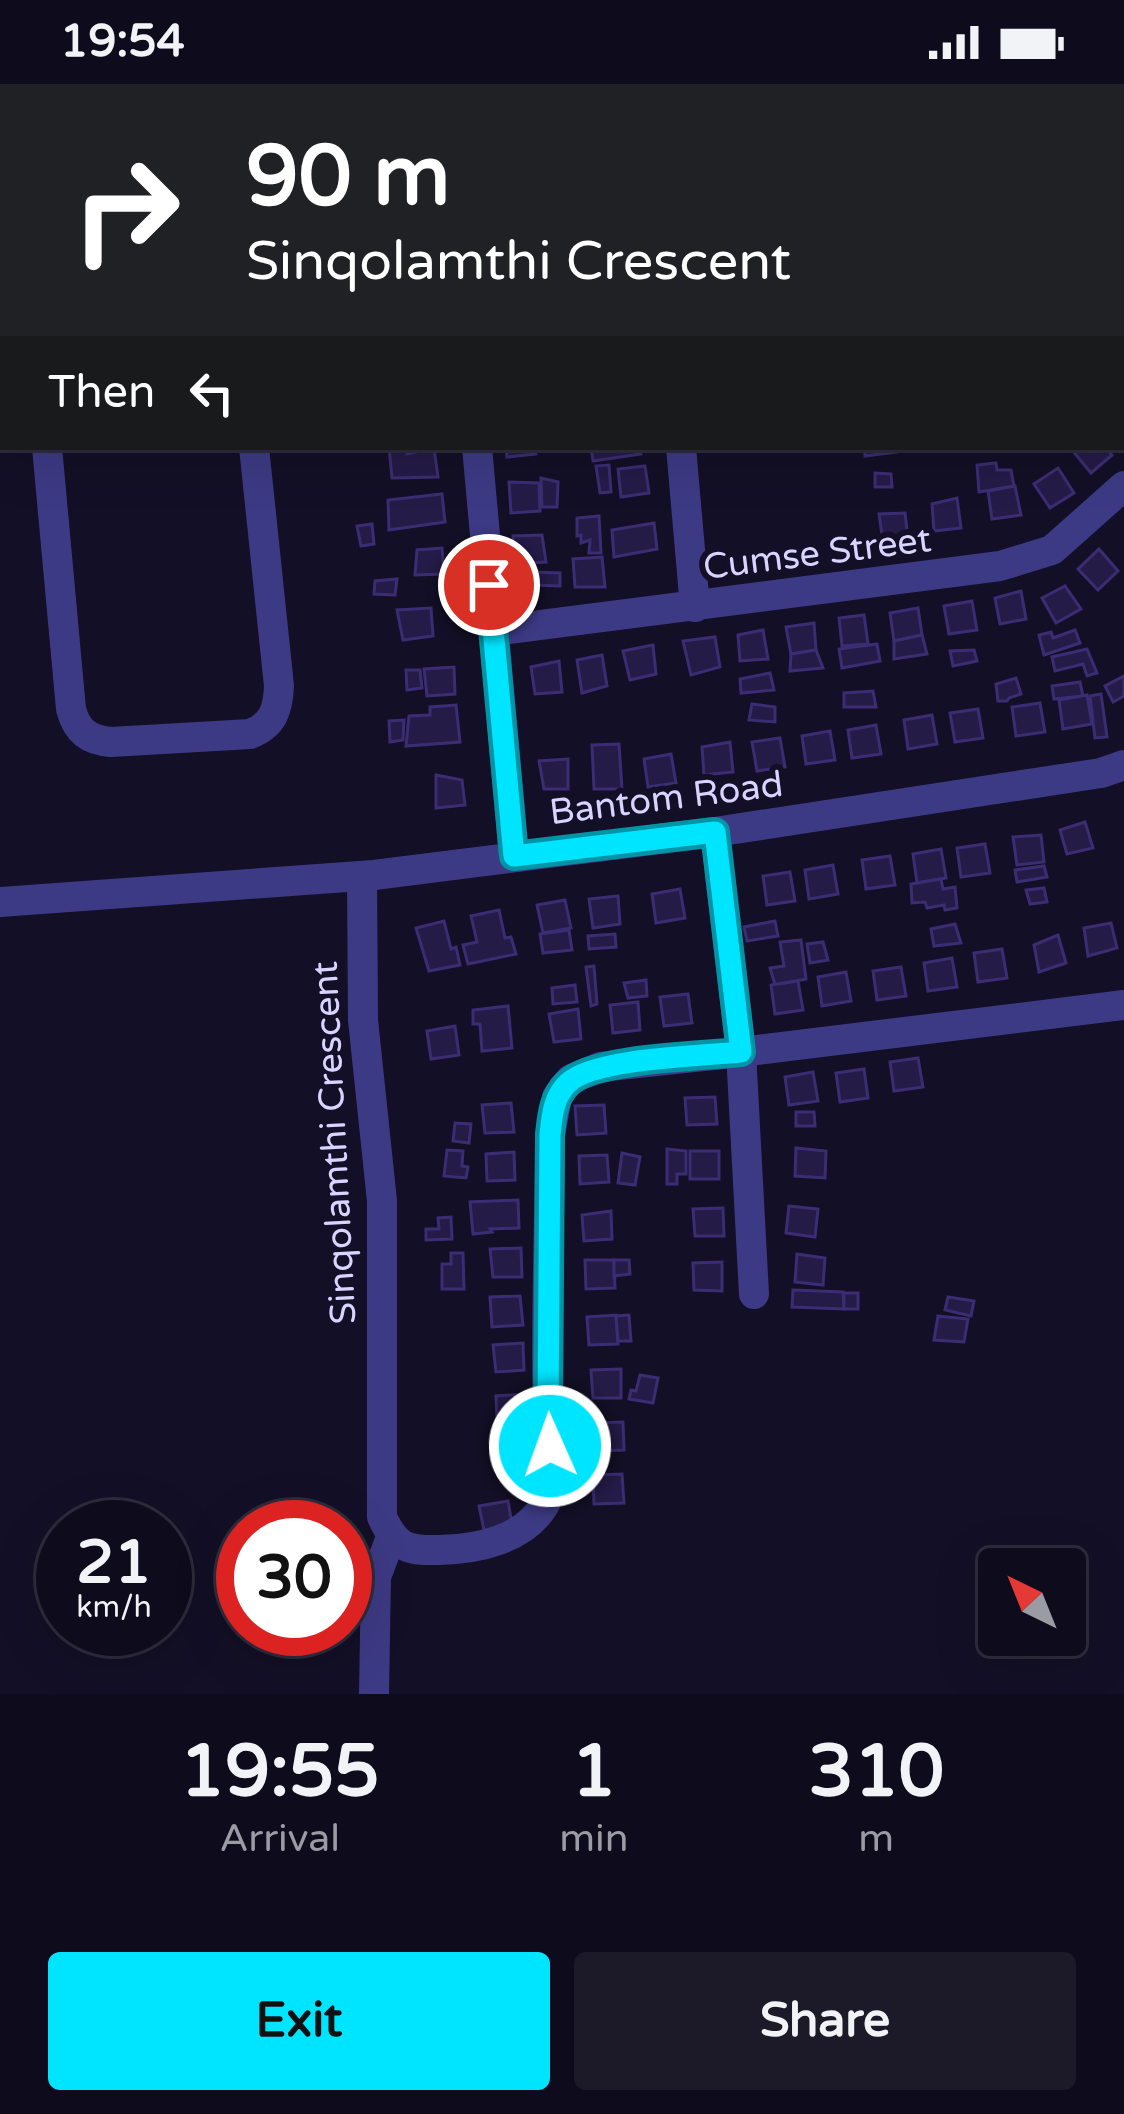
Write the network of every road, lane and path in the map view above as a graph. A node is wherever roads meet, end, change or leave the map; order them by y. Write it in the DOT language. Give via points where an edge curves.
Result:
graph roads {
  1 [pos="47,450"];
  2 [pos="254,450"];
  3 [pos="477,450"];
  4 [pos="680,450"];
  5 [pos="1124,485"];
  6 [pos="695,607"];
  7 [pos="493,631"];
  8 [pos="1124,765"];
  9 [pos="715,832"];
  10 [pos="514,856"];
  11 [pos="362,876"];
  12 [pos="0,902"];
  13 [pos="1124,1005"];
  14 [pos="741,1052"];
  15 [pos="754,1294"];
  16 [pos="391,1537"];
  17 [pos="374,1694"];
  1 -- 2 [label="street" via="71,710 88,737 111,742 250,734 275,715 279,686"];
  3 -- 7 [label="street"];
  4 -- 6 [label="street"];
  5 -- 6 [label="street, Cumse Street" via="1052,550 1027,560"];
  6 -- 7 [label="street, Cumse Street"];
  7 -- 10 [label="street"];
  8 -- 9 [label="street, Bantom Road"];
  9 -- 10 [label="street, Bantom Road"];
  9 -- 14 [label="street"];
  10 -- 11 [label="street, Bantom Road"];
  11 -- 12 [label="street, Bantom Road"];
  11 -- 16 [label="street, Sinqolamthi Crescent" via="363,1019 382,1201 382,1516"];
  13 -- 14 [label="street"];
  14 -- 15 [label="street"];
  14 -- 16 [label="street" via="600,1066 563,1088 550,1135 550,1492 535,1517 505,1539 435,1551"];
  16 -- 17 [label="street" via="376,1577"];
}
